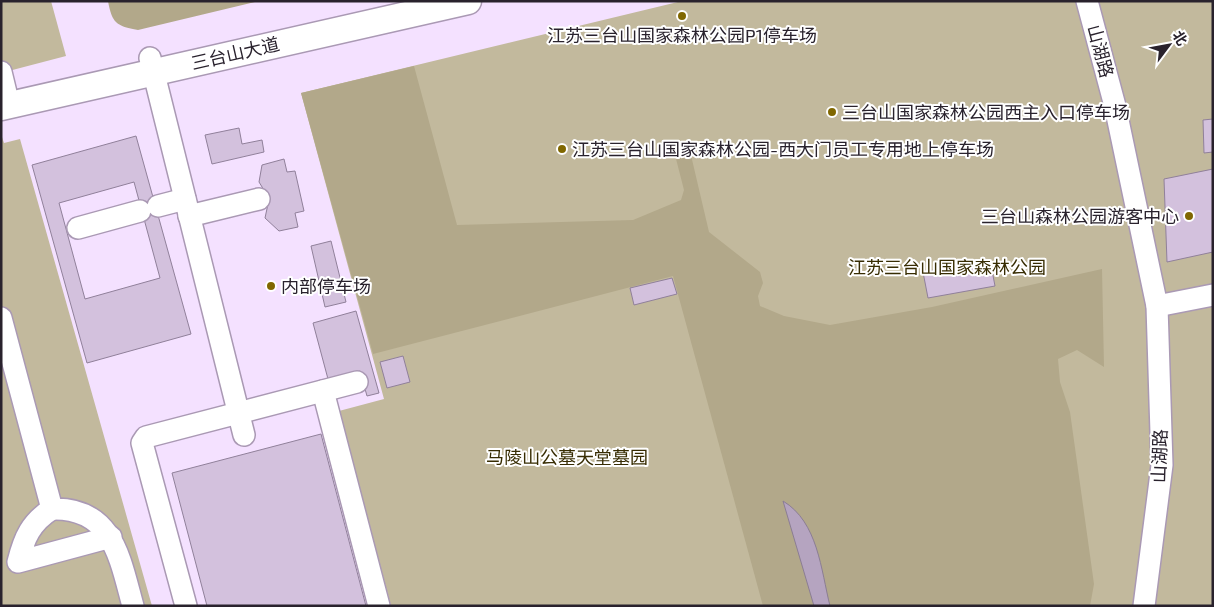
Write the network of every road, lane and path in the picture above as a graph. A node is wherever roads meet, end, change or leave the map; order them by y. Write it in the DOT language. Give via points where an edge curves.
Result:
graph roads {
  1 [pos="394,1"];
  2 [pos="468,1"];
  3 [pos="1087,1"];
  4 [pos="152,65"];
  5 [pos="4,93"];
  6 [pos="259,199"];
  7 [pos="187,207"];
  8 [pos="78,228"];
  9 [pos="1213,295"];
  10 [pos="1158,306"];
  11 [pos="1,318"];
  12 [pos="357,382"];
  13 [pos="323,390"];
  14 [pos="238,412"];
  15 [pos="244,435"];
  16 [pos="52,508"];
  17 [pos="111,537"];
  18 [pos="133,606"];
  19 [pos="186,606"];
  20 [pos="379,606"];
  21 [pos="1144,606"];
  1 -- 4 [label="main road, 三台山大道"];
  2 -- 4 [label="main road, 三台山大道"];
  3 -- 10 [label="street, 山湖路" via="1115,106"];
  4 -- 5 [label="main road, 三台山大道"];
  4 -- 7 [label="street"];
  6 -- 7 [label="street"];
  7 -- 8 [label="street" via="149,209"];
  7 -- 14 [label="street"];
  9 -- 10 [label="street"];
  10 -- 21 [label="street, 山湖路" via="1162,465"];
  11 -- 16 [label="street"];
  12 -- 13 [label="street"];
  13 -- 14 [label="street"];
  13 -- 20 [label="street"];
  14 -- 15 [label="street"];
  14 -- 19 [label="street" via="152,434 142,443"];
  16 -- 17 [label="street" via="67,508 85,514"];
  16 -- 17 [label="street" via="29,528 18,562"];
  17 -- 18 [label="street"];
}
